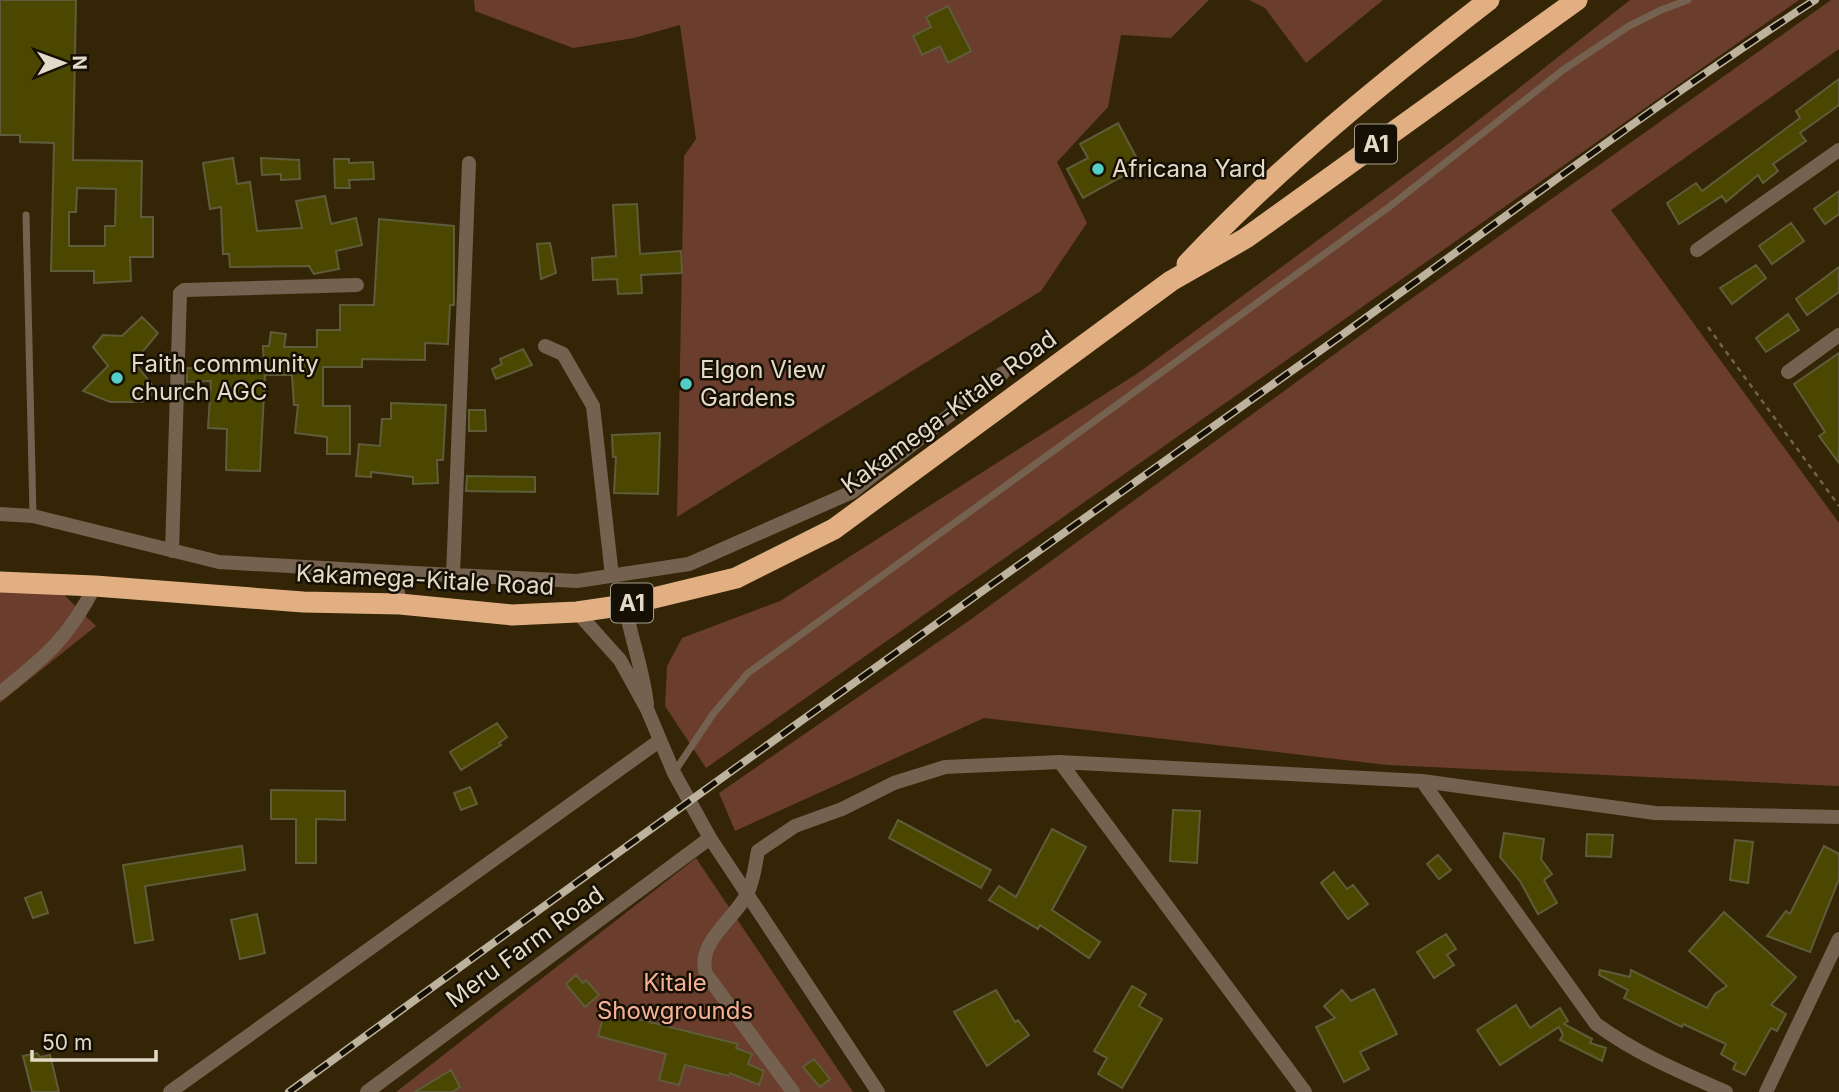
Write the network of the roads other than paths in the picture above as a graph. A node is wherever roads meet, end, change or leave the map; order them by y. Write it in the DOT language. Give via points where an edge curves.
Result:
graph roads {
  1 [pos="1489,0"];
  2 [pos="1577,0"];
  3 [pos="1688,0"];
  4 [pos="1839,150"];
  5 [pos="469,163"];
  6 [pos="26,215"];
  7 [pos="1697,250"];
  8 [pos="1171,281"];
  9 [pos="357,285"];
  10 [pos="1839,335"];
  11 [pos="545,346"];
  12 [pos="1788,372"];
  13 [pos="1003,373"];
  14 [pos="0,514"];
  15 [pos="33,516"];
  16 [pos="173,551"];
  17 [pos="394,572"];
  18 [pos="453,576"];
  19 [pos="612,576"];
  20 [pos="0,582"];
  21 [pos="95,586"];
  22 [pos="400,604"];
  23 [pos="625,605"];
  24 [pos="577,612"];
  25 [pos="0,693"];
  26 [pos="647,709"];
  27 [pos="659,741"];
  28 [pos="1060,762"];
  29 [pos="674,773"];
  30 [pos="1422,781"];
  31 [pos="1839,817"];
  32 [pos="710,838"];
  33 [pos="747,894"];
  34 [pos="1839,939"];
  35 [pos="170,1092"];
  36 [pos="367,1092"];
  37 [pos="793,1092"];
  38 [pos="878,1092"];
  39 [pos="1305,1092"];
  40 [pos="1726,1092"];
  41 [pos="1766,1092"];
  1 -- 8 [label="highway, Kakamega-Kitale Road / A1" via="1367,95 1232,216"];
  2 -- 8 [label="highway, Kakamega-Kitale Road / A1" via="1245,238"];
  3 -- 29 [label="lane" via="1629,26 1563,70 1389,207 748,673 713,714"];
  4 -- 7 [label="street"];
  5 -- 18 [label="street"];
  6 -- 15 [label="lane"];
  8 -- 23 [label="highway, Kakamega-Kitale Road / A1" via="834,528 736,578"];
  9 -- 16 [label="street" via="184,289 180,293"];
  10 -- 12 [label="street"];
  11 -- 19 [label="street" via="563,354 593,406"];
  13 -- 19 [label="street" via="852,492 689,564"];
  14 -- 15 [label="street"];
  15 -- 16 [label="street"];
  16 -- 17 [label="street" via="219,562"];
  17 -- 18 [label="street"];
  17 -- 22 [label="street"];
  18 -- 19 [label="street" via="578,581"];
  20 -- 21 [label="highway, Kakamega-Kitale Road / A1"];
  21 -- 22 [label="highway, Kakamega-Kitale Road / A1" via="303,602"];
  21 -- 25 [label="street" via="76,623 49,653"];
  22 -- 24 [label="highway, Kakamega-Kitale Road / A1" via="512,615"];
  23 -- 24 [label="highway, Kakamega-Kitale Road / A1"];
  23 -- 26 [label="street" via="641,662"];
  24 -- 26 [label="street" via="620,660"];
  26 -- 27 [label="street"];
  27 -- 29 [label="street"];
  27 -- 35 [label="street"];
  28 -- 30 [label="street"];
  28 -- 33 [label="street" via="945,768 894,783 795,826 758,851"];
  28 -- 39 [label="street"];
  29 -- 32 [label="street"];
  30 -- 31 [label="street" via="1655,813"];
  30 -- 40 [label="street" via="1596,1024 1625,1046"];
  32 -- 33 [label="street"];
  32 -- 36 [label="street, Meru Farm Road"];
  33 -- 37 [label="street" via="705,952 703,963 706,974"];
  33 -- 38 [label="street"];
  34 -- 41 [label="street"];
}
